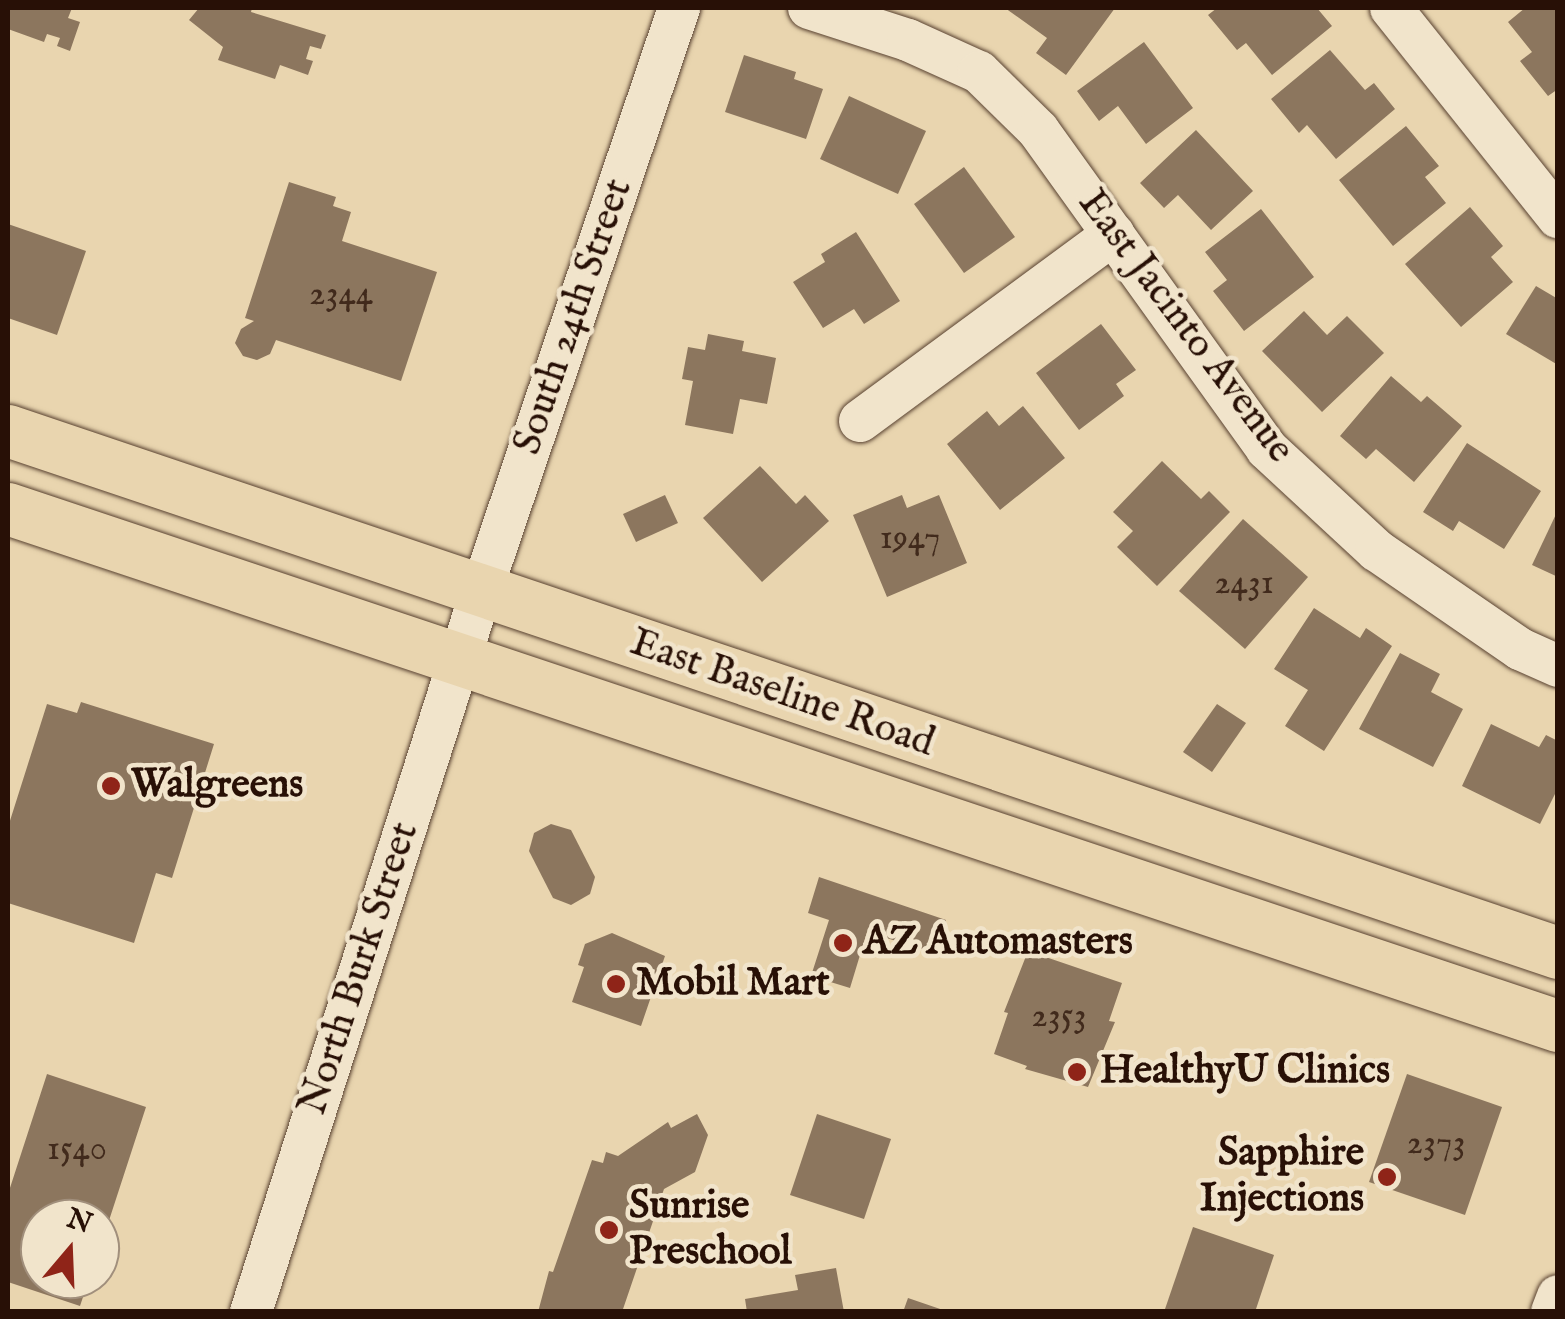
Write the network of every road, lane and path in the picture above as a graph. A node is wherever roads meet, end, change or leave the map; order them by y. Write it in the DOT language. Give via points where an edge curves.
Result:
graph roads {
  1 [pos="679,8"];
  2 [pos="809,8"];
  3 [pos="1392,8"];
  4 [pos="1558,218"];
  5 [pos="1114,234"];
  6 [pos="860,422"];
  7 [pos="8,431"];
  8 [pos="8,509"];
  9 [pos="470,627"];
  10 [pos="1558,666"];
  11 [pos="1558,953"];
  12 [pos="1558,1026"];
  13 [pos="1558,1296"];
  14 [pos="251,1312"];
  15 [pos="1552,1312"];
  1 -- 9 [label="street, South 24th Street"];
  2 -- 5 [label="street, East Jacinto Avenue" via="979,72 1038,130"];
  3 -- 4 [label="street"];
  5 -- 6 [label="street"];
  5 -- 10 [label="street, East Jacinto Avenue" via="1267,449 1376,550 1520,649"];
  7 -- 9 [label="main road, East Baseline Road"];
  8 -- 9 [label="main road, East Baseline Road"];
  9 -- 11 [label="main road, East Baseline Road"];
  9 -- 12 [label="main road, East Baseline Road"];
  9 -- 14 [label="street, North Burk Street"];
  13 -- 15 [label="street"];
}
